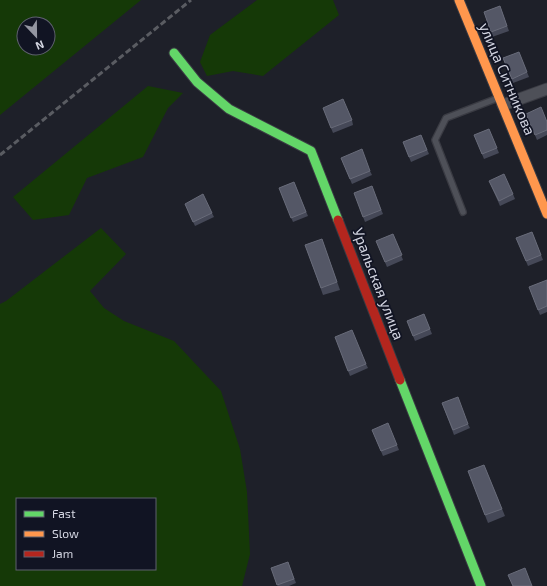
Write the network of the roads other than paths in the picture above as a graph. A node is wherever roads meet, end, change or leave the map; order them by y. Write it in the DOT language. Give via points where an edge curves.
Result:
graph roads {
  1 [pos="461,2"];
  2 [pos="174,53"];
  3 [pos="547,89"];
  4 [pos="502,101"];
  5 [pos="463,212"];
  6 [pos="547,212"];
  7 [pos="481,586"];
  1 -- 4 [label="street, улица Ситникова"];
  2 -- 7 [label="street, Уральская улица" via="196,82 229,110 311,151"];
  3 -- 4 [label="street"];
  4 -- 5 [label="lane" via="446,118 435,140"];
  4 -- 6 [label="street, улица Ситникова"];
}
